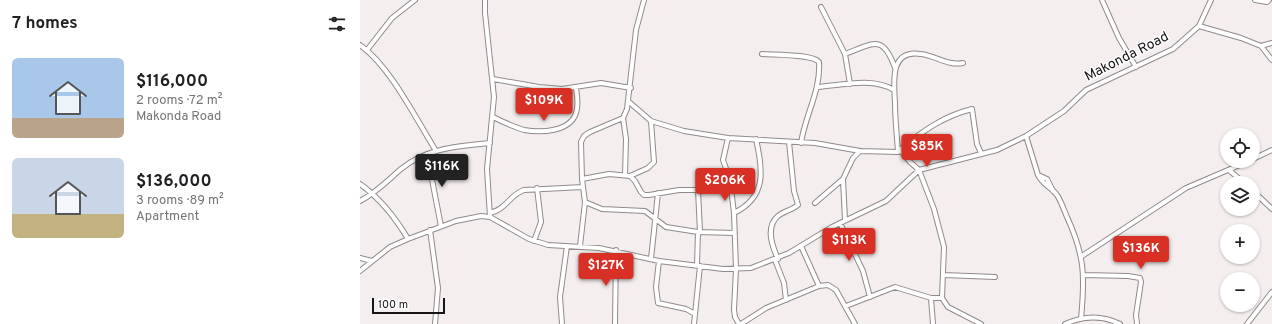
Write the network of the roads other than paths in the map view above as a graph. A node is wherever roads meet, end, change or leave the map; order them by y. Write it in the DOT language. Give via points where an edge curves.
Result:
graph roads {
  1 [pos="415,0"];
  2 [pos="485,0"];
  3 [pos="644,0"];
  4 [pos="1102,0"];
  5 [pos="1211,0"];
  6 [pos="1255,0"];
  7 [pos="1269,0"];
  8 [pos="821,7"];
  9 [pos="1199,26"];
  10 [pos="1272,43"];
  11 [pos="360,45"];
  12 [pos="1261,46"];
  13 [pos="367,50"];
  14 [pos="762,54"];
  15 [pos="845,54"];
  16 [pos="1272,60"];
  17 [pos="963,62"];
  18 [pos="1136,67"];
  19 [pos="895,68"];
  20 [pos="493,78"];
  21 [pos="850,84"];
  22 [pos="818,86"];
  23 [pos="576,88"];
  24 [pos="631,88"];
  25 [pos="894,90"];
  26 [pos="628,101"];
  27 [pos="493,117"];
  28 [pos="623,118"];
  29 [pos="651,120"];
  30 [pos="1026,136"];
  31 [pos="728,138"];
  32 [pos="756,139"];
  33 [pos="789,142"];
  34 [pos="490,143"];
  35 [pos="801,143"];
  36 [pos="1272,150"];
  37 [pos="436,151"];
  38 [pos="860,151"];
  39 [pos="899,151"];
  40 [pos="981,153"];
  41 [pos="427,154"];
  42 [pos="1260,156"];
  43 [pos="1233,168"];
  44 [pos="919,170"];
  45 [pos="1229,170"];
  46 [pos="627,176"];
  47 [pos="1236,176"];
  48 [pos="582,179"];
  49 [pos="843,179"];
  50 [pos="730,180"];
  51 [pos="360,184"];
  52 [pos="583,187"];
  53 [pos="537,188"];
  54 [pos="698,190"];
  55 [pos="658,193"];
  56 [pos="374,194"];
  57 [pos="1260,198"];
  58 [pos="360,201"];
  59 [pos="585,202"];
  60 [pos="815,203"];
  61 [pos="1272,209"];
  62 [pos="734,212"];
  63 [pos="490,215"];
  64 [pos="845,220"];
  65 [pos="656,221"];
  66 [pos="840,223"];
  67 [pos="441,226"];
  68 [pos="430,230"];
  69 [pos="699,232"];
  70 [pos="735,233"];
  71 [pos="408,239"];
  72 [pos="534,241"];
  73 [pos="567,246"];
  74 [pos="580,246"];
  75 [pos="801,246"];
  76 [pos="616,250"];
  77 [pos="1082,256"];
  78 [pos="360,258"];
  79 [pos="652,259"];
  80 [pos="776,259"];
  81 [pos="372,261"];
  82 [pos="659,261"];
  83 [pos="698,265"];
  84 [pos="736,269"];
  85 [pos="360,271"];
  86 [pos="943,274"];
  87 [pos="1084,275"];
  88 [pos="995,277"];
  89 [pos="819,286"];
  90 [pos="1272,292"];
  91 [pos="870,296"];
  92 [pos="931,298"];
  93 [pos="942,298"];
  94 [pos="786,300"];
  95 [pos="846,306"];
  96 [pos="695,314"];
  97 [pos="1081,319"];
  98 [pos="435,324"];
  99 [pos="562,324"];
  100 [pos="615,324"];
  101 [pos="694,324"];
  102 [pos="740,324"];
  103 [pos="855,324"];
  104 [pos="932,324"];
  105 [pos="981,324"];
  106 [pos="1065,324"];
  107 [pos="1120,324"];
  108 [pos="1137,324"];
  109 [pos="1247,324"];
  1 -- 13 [label="street" via="392,18"];
  2 -- 20 [label="street"];
  3 -- 24 [label="street" via="636,30"];
  4 -- 18 [label="street" via="1119,38"];
  5 -- 9 [label="street, Makonda Road"];
  6 -- 7 [label="street"];
  8 -- 15 [label="street"];
  9 -- 12 [label="street"];
  9 -- 18 [label="street, Makonda Road" via="1173,48"];
  10 -- 12 [label="street"];
  11 -- 13 [label="street"];
  12 -- 16 [label="street"];
  13 -- 37 [label="street" via="388,75"];
  14 -- 22 [label="street" via="818,60"];
  15 -- 19 [label="street" via="881,44 889,51"];
  15 -- 21 [label="street"];
  17 -- 19 [label="street" via="954,64 932,56 909,53"];
  18 -- 30 [label="street, Makonda Road" via="1086,90 1064,111"];
  19 -- 25 [label="street"];
  20 -- 23 [label="street" via="539,87"];
  20 -- 27 [label="street"];
  21 -- 22 [label="street"];
  21 -- 25 [label="street" via="883,85"];
  22 -- 35 [label="street" via="803,126"];
  23 -- 24 [label="street" via="602,83"];
  23 -- 27 [label="street" via="578,102 574,119 566,126 555,130 524,130"];
  24 -- 26 [label="street"];
  25 -- 39 [label="street"];
  26 -- 28 [label="street"];
  26 -- 29 [label="street"];
  27 -- 34 [label="street"];
  28 -- 46 [label="street"];
  28 -- 48 [label="street" via="584,136 581,142"];
  29 -- 31 [label="street" via="684,132"];
  29 -- 46 [label="street" via="654,162 648,168"];
  30 -- 40 [label="street, Makonda Road" via="997,150"];
  30 -- 77 [label="street" via="1038,175 1051,183 1072,227"];
  31 -- 32 [label="street"];
  31 -- 50 [label="street" via="723,160"];
  32 -- 33 [label="street"];
  32 -- 62 [label="street" via="760,168 759,190 745,207"];
  33 -- 35 [label="street"];
  33 -- 80 [label="street" via="798,205 777,217 774,222 770,234"];
  34 -- 37 [label="street"];
  34 -- 63 [label="street" via="487,182"];
  35 -- 38 [label="street"];
  36 -- 42 [label="street"];
  37 -- 41 [label="street"];
  38 -- 39 [label="street"];
  38 -- 49 [label="street" via="853,158"];
  39 -- 40 [label="street" via="927,128 949,117 972,110 977,144"];
  39 -- 44 [label="street"];
  40 -- 44 [label="street, Makonda Road"];
  41 -- 56 [label="street" via="401,169"];
  41 -- 67 [label="street"];
  43 -- 45 [label="street"];
  44 -- 64 [label="street, Makonda Road" via="886,202"];
  44 -- 86 [label="street" via="944,246"];
  45 -- 47 [label="street"];
  45 -- 77 [label="street" via="1186,188"];
  46 -- 48 [label="street" via="609,174"];
  46 -- 55 [label="street" via="635,181 644,194"];
  48 -- 52 [label="street"];
  49 -- 60 [label="street"];
  49 -- 64 [label="street"];
  50 -- 54 [label="street"];
  50 -- 62 [label="street"];
  51 -- 56 [label="street"];
  52 -- 53 [label="street"];
  52 -- 59 [label="street"];
  53 -- 63 [label="street" via="518,192 504,207"];
  53 -- 72 [label="street" via="541,222"];
  54 -- 55 [label="street"];
  54 -- 69 [label="street"];
  55 -- 65 [label="street"];
  56 -- 58 [label="street"];
  56 -- 71 [label="street" via="397,220"];
  57 -- 61 [label="street"];
  59 -- 65 [label="street" via="602,209 645,211"];
  59 -- 74 [label="street"];
  62 -- 70 [label="street"];
  63 -- 67 [label="street, Makonda Road" via="474,216"];
  63 -- 72 [label="street, Makonda Road"];
  64 -- 66 [label="street, Makonda Road"];
  65 -- 69 [label="street" via="666,227"];
  65 -- 79 [label="street"];
  66 -- 75 [label="street, Makonda Road"];
  66 -- 91 [label="street" via="862,271"];
  67 -- 68 [label="street, Makonda Road"];
  68 -- 71 [label="street, Makonda Road"];
  68 -- 98 [label="street" via="438,288"];
  69 -- 70 [label="street"];
  69 -- 83 [label="street"];
  70 -- 84 [label="street"];
  71 -- 81 [label="street, Makonda Road" via="390,247"];
  72 -- 73 [label="street, Makonda Road"];
  73 -- 74 [label="street, Makonda Road"];
  73 -- 99 [label="street" via="560,297"];
  74 -- 76 [label="street, Makonda Road"];
  75 -- 80 [label="street, Makonda Road"];
  75 -- 89 [label="street"];
  76 -- 79 [label="street, Makonda Road"];
  76 -- 100 [label="street"];
  77 -- 87 [label="street"];
  78 -- 81 [label="street"];
  79 -- 82 [label="street, Makonda Road"];
  80 -- 84 [label="street, Makonda Road" via="751,268"];
  80 -- 94 [label="street" via="784,283"];
  81 -- 85 [label="street, Makonda Road"];
  82 -- 83 [label="street, Makonda Road"];
  82 -- 96 [label="street" via="656,287 658,303 686,309"];
  83 -- 84 [label="street, Makonda Road"];
  83 -- 96 [label="street"];
  84 -- 102 [label="street" via="734,310"];
  86 -- 88 [label="street"];
  86 -- 93 [label="street"];
  87 -- 97 [label="street"];
  87 -- 108 [label="street" via="1140,278"];
  89 -- 94 [label="street"];
  89 -- 95 [label="street" via="832,286"];
  90 -- 109 [label="street"];
  91 -- 92 [label="street" via="895,287"];
  91 -- 95 [label="street"];
  92 -- 93 [label="street"];
  92 -- 104 [label="street"];
  93 -- 105 [label="street" via="948,307"];
  94 -- 102 [label="street" via="760,311"];
  95 -- 103 [label="street"];
  96 -- 101 [label="street"];
  97 -- 106 [label="street"];
  97 -- 107 [label="street" via="1097,318"];
}
